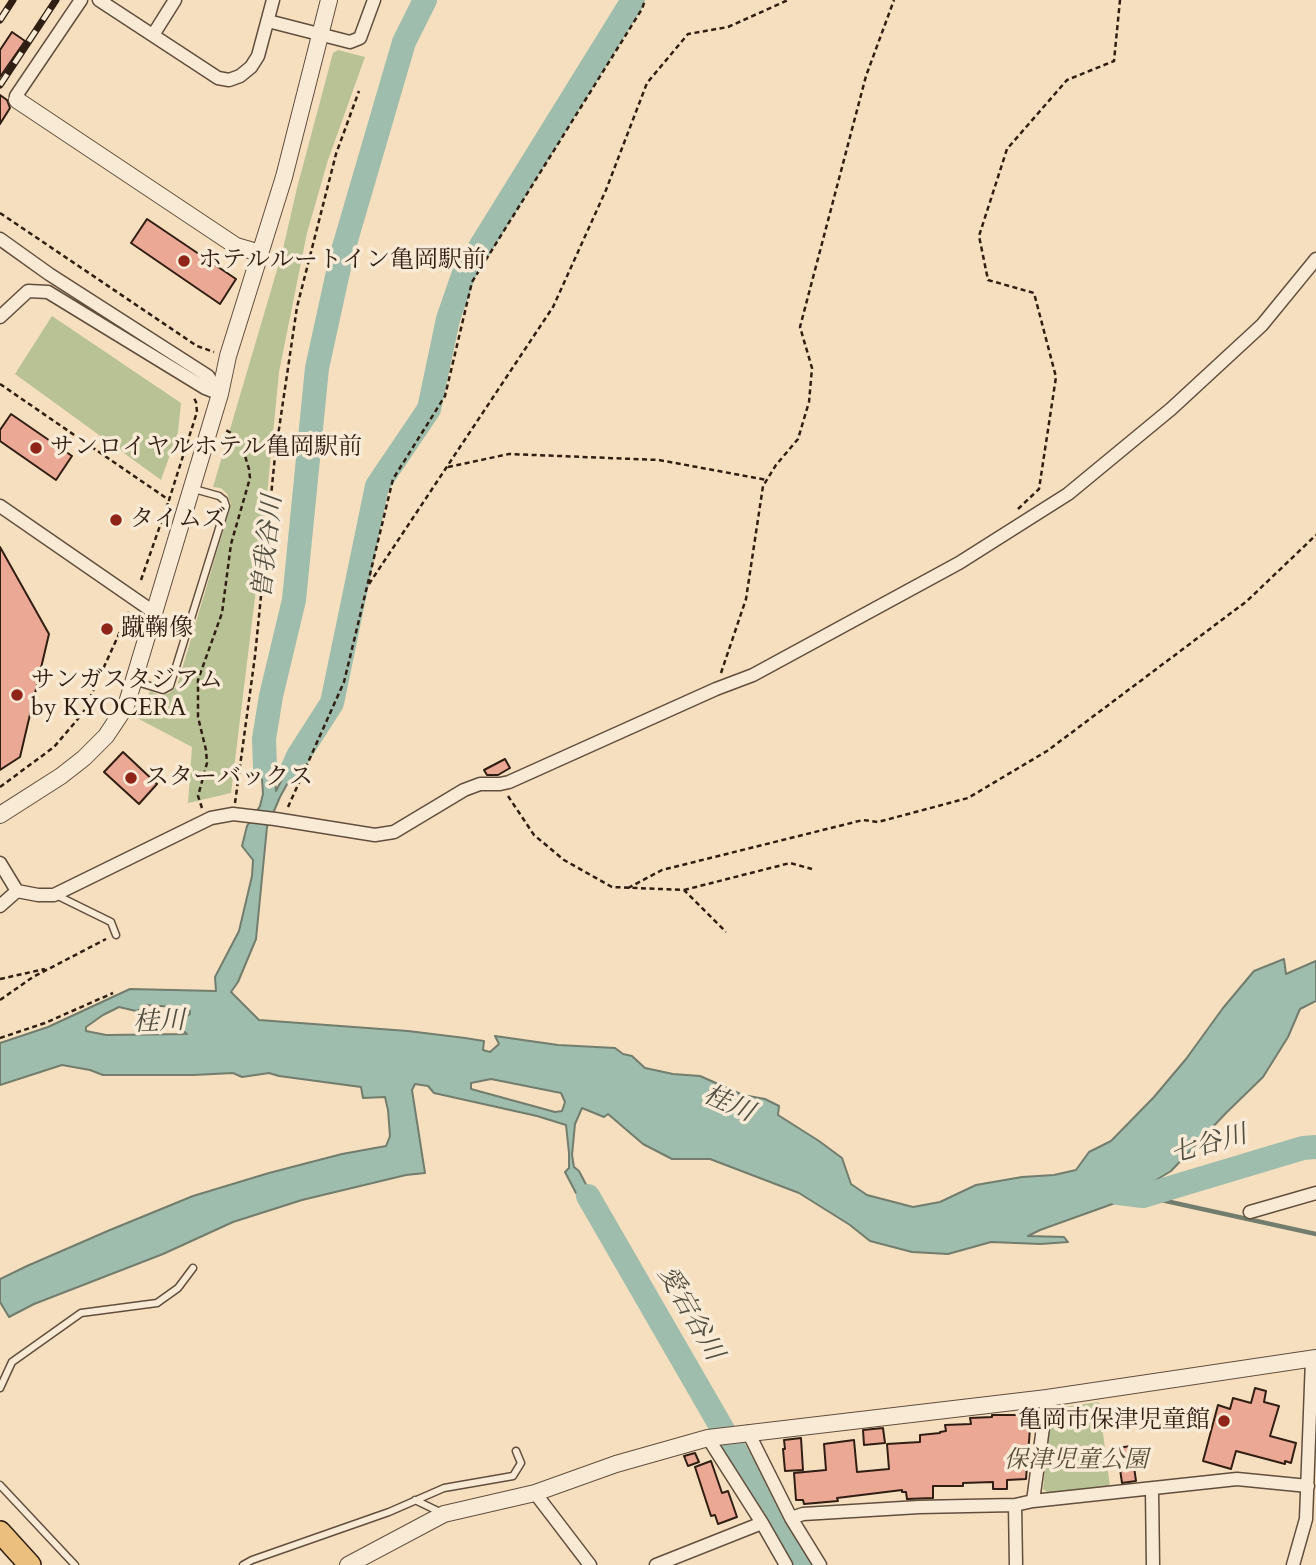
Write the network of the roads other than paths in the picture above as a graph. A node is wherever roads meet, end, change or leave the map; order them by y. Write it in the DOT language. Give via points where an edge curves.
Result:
graph roads {
  1 [pos="81,0"];
  2 [pos="99,0"];
  3 [pos="175,0"];
  4 [pos="273,0"];
  5 [pos="329,0"];
  6 [pos="374,0"];
  7 [pos="268,21"];
  8 [pos="321,34"];
  9 [pos="153,36"];
  10 [pos="17,100"];
  11 [pos="0,239"];
  12 [pos="260,253"];
  13 [pos="1316,259"];
  14 [pos="0,317"];
  15 [pos="220,394"];
  16 [pos="192,489"];
  17 [pos="0,506"];
  18 [pos="155,613"];
  19 [pos="134,681"];
  20 [pos="0,815"];
  21 [pos="0,863"];
  22 [pos="17,891"];
  23 [pos="54,895"];
  24 [pos="0,906"];
  25 [pos="116,934"];
  26 [pos="1316,1193"];
  27 [pos="1250,1212"];
  28 [pos="193,1268"];
  29 [pos="1314,1359"];
  30 [pos="0,1388"];
  31 [pos="1046,1398"];
  32 [pos="743,1433"];
  33 [pos="711,1437"];
  34 [pos="516,1451"];
  35 [pos="0,1485"];
  36 [pos="1308,1486"];
  37 [pos="1153,1489"];
  38 [pos="535,1493"];
  39 [pos="415,1500"];
  40 [pos="1033,1501"];
  41 [pos="1016,1505"];
  42 [pos="444,1514"];
  43 [pos="791,1518"];
  44 [pos="762,1523"];
  45 [pos="0,1532"];
  46 [pos="30,1565"];
  47 [pos="75,1565"];
  48 [pos="243,1565"];
  49 [pos="348,1565"];
  50 [pos="590,1565"];
  51 [pos="656,1565"];
  52 [pos="786,1565"];
  53 [pos="820,1565"];
  54 [pos="1016,1565"];
  55 [pos="1153,1565"];
  56 [pos="1293,1565"];
  1 -- 10 [label="street"];
  2 -- 9 [label="street"];
  3 -- 9 [label="street"];
  4 -- 7 [label="street"];
  5 -- 8 [label="street"];
  6 -- 8 [label="street" via="360,38 350,42"];
  7 -- 8 [label="street"];
  7 -- 9 [label="street" via="251,67 229,80 218,78"];
  8 -- 12 [label="street"];
  10 -- 12 [label="street" via="236,246"];
  11 -- 15 [label="street" via="208,376"];
  12 -- 15 [label="street"];
  13 -- 23 [label="street" via="1262,325 1171,409 1068,494 958,563 753,675 509,782 464,790 394,832 375,835 238,814 211,818"];
  14 -- 15 [label="street" via="28,290 48,292"];
  15 -- 16 [label="street"];
  16 -- 18 [label="street"];
  16 -- 19 [label="lane" via="219,496 226,506 170,686 163,690"];
  17 -- 18 [label="street"];
  18 -- 19 [label="street"];
  19 -- 20 [label="street" via="126,706 84,758"];
  21 -- 22 [label="street"];
  22 -- 23 [label="street"];
  22 -- 24 [label="street"];
  23 -- 25 [label="lane" via="111,922"];
  26 -- 27 [label="street"];
  28 -- 30 [label="lane" via="178,1288 157,1303 81,1313 12,1362"];
  29 -- 31 [label="street"];
  29 -- 36 [label="street"];
  31 -- 32 [label="street"];
  31 -- 40 [label="street"];
  32 -- 33 [label="street"];
  32 -- 43 [label="street"];
  33 -- 38 [label="street"];
  33 -- 44 [label="street"];
  34 -- 39 [label="lane" via="521,1463 513,1476 444,1488"];
  35 -- 47 [label="lane"];
  36 -- 37 [label="street" via="1237,1479"];
  36 -- 56 [label="street" via="1306,1519"];
  37 -- 40 [label="street"];
  37 -- 55 [label="street"];
  38 -- 42 [label="street"];
  38 -- 50 [label="street"];
  39 -- 42 [label="lane"];
  39 -- 48 [label="lane"];
  40 -- 41 [label="street"];
  41 -- 43 [label="street" via="919,1507"];
  41 -- 54 [label="street"];
  42 -- 49 [label="street"];
  43 -- 53 [label="street"];
  44 -- 51 [label="street"];
  44 -- 52 [label="street"];
  45 -- 46 [label="main road"];
}
